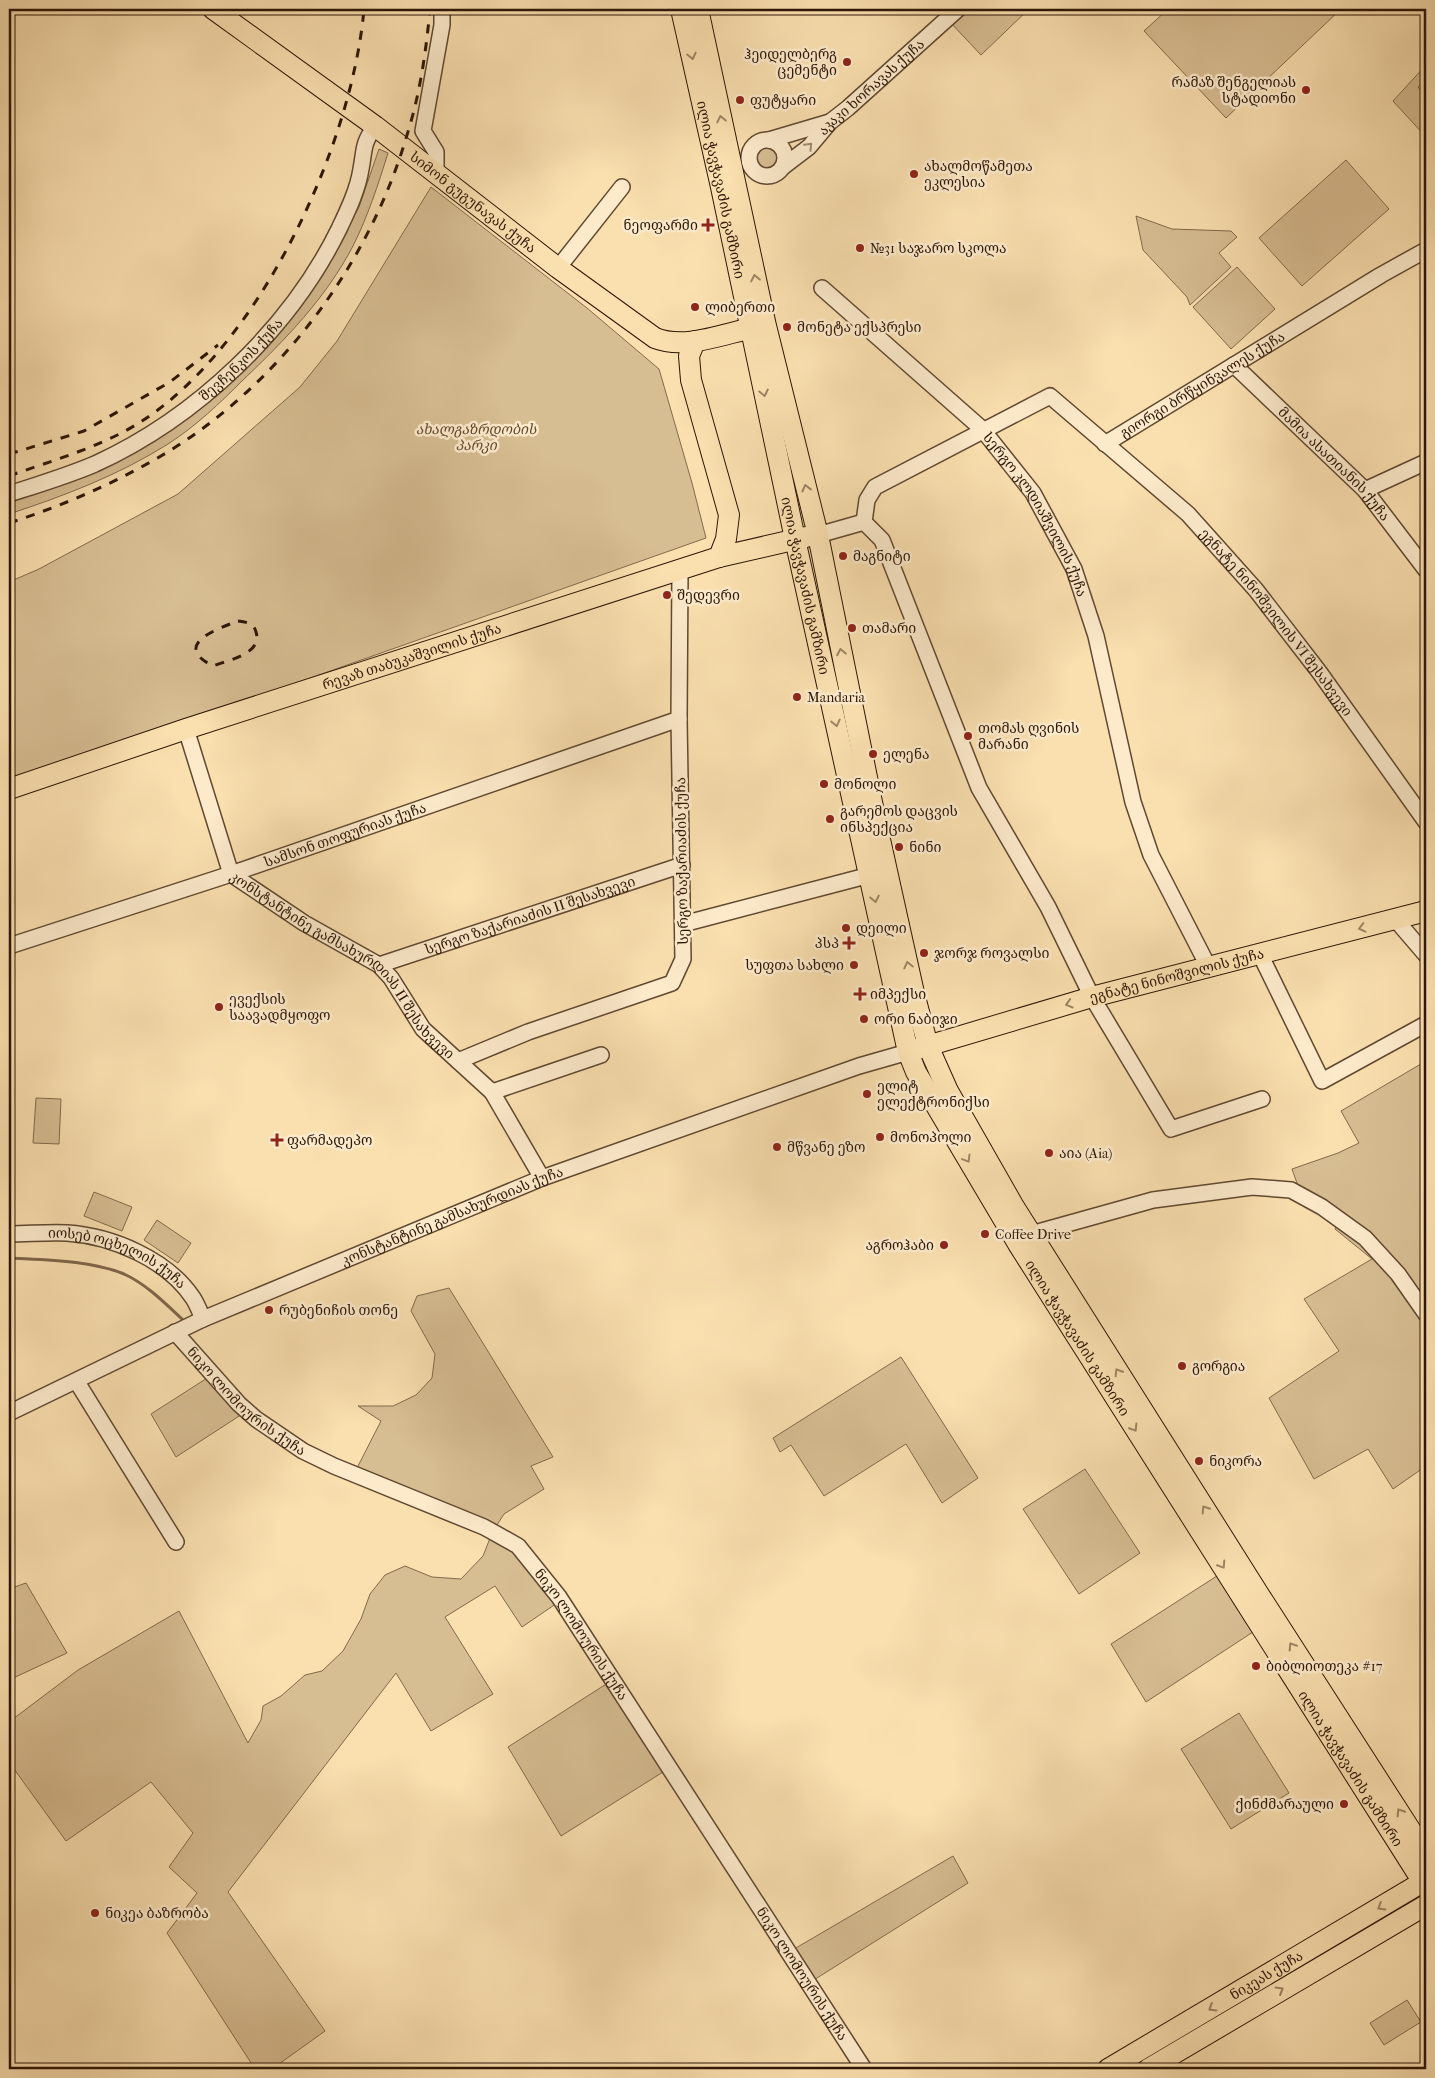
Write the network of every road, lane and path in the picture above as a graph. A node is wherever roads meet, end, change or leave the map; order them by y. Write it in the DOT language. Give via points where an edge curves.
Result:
graph roads {
  1 [pos="442,9"];
  2 [pos="681,9"];
  3 [pos="698,9"];
  4 [pos="958,9"];
  5 [pos="224,12"];
  6 [pos="830,122"];
  7 [pos="375,126"];
  8 [pos="762,142"];
  9 [pos="719,145"];
  10 [pos="784,166"];
  11 [pos="436,173"];
  12 [pos="760,175"];
  13 [pos="728,185"];
  14 [pos="622,187"];
  15 [pos="1426,250"];
  16 [pos="558,268"];
  17 [pos="822,288"];
  18 [pos="758,327"];
  19 [pos="718,335"];
  20 [pos="655,338"];
  21 [pos="695,341"];
  22 [pos="758,365"];
  23 [pos="1234,365"];
  24 [pos="691,380"];
  25 [pos="982,429"];
  26 [pos="1105,444"];
  27 [pos="1426,462"];
  28 [pos="1366,490"];
  29 [pos="9,494"];
  30 [pos="729,515"];
  31 [pos="864,522"];
  32 [pos="818,535"];
  33 [pos="794,539"];
  34 [pos="768,545"];
  35 [pos="719,556"];
  36 [pos="680,570"];
  37 [pos="1426,570"];
  38 [pos="679,719"];
  39 [pos="186,729"];
  40 [pos="9,789"];
  41 [pos="1426,822"];
  42 [pos="682,865"];
  43 [pos="231,874"];
  44 [pos="870,875"];
  45 [pos="1426,911"];
  46 [pos="1396,920"];
  47 [pos="683,924"];
  48 [pos="9,946"];
  49 [pos="1260,954"];
  50 [pos="1426,954"];
  51 [pos="378,965"];
  52 [pos="1209,968"];
  53 [pos="1092,997"];
  54 [pos="1426,1024"];
  55 [pos="928,1046"];
  56 [pos="908,1052"];
  57 [pos="601,1055"];
  58 [pos="458,1061"];
  59 [pos="492,1092"];
  60 [pos="1262,1099"];
  61 [pos="542,1178"];
  62 [pos="9,1234"];
  63 [pos="1032,1234"];
  64 [pos="1426,1314"];
  65 [pos="203,1319"];
  66 [pos="175,1332"];
  67 [pos="77,1382"];
  68 [pos="9,1413"];
  69 [pos="176,1542"];
  70 [pos="1426,1854"];
  71 [pos="1425,1883"];
  72 [pos="1426,1905"];
  73 [pos="864,2069"];
  74 [pos="1108,2069"];
  75 [pos="1148,2069"];
  1 -- 11 [label="street" via="423,131 436,152"];
  2 -- 9 [label="main road, ილია ჭავჭავაძის გამზირი, one-way"];
  9 -- 3 [label="main road, ილია ჭავჭავაძის გამზირი, one-way"];
  4 -- 6 [label="street, აკაკი ხორავას ქუჩა"];
  5 -- 7 [label="main road, სიმონ გუგუნავას ქუჩა"];
  6 -- 8 [label="street"];
  10 -- 6 [label="street, აკაკი ხორავას ქუჩა, one-way" via="809,147"];
  7 -- 11 [label="main road, სიმონ გუგუნავას ქუჩა"];
  7 -- 29 [label="street, შევჩენკოს ქუჩა" via="364,144 353,198 338,230 302,290 246,358 179,414 148,434 95,464"];
  8 -- 9 [label="street"];
  8 -- 10 [label="street" via="780,144 785,155"];
  8 -- 12 [label="street" via="751,149 750,164"];
  9 -- 13 [label="main road, ილია ჭავჭავაძის გამზირი"];
  10 -- 12 [label="street" via="774,175"];
  11 -- 16 [label="main road, სიმონ გუგუნავას ქუჩა"];
  12 -- 13 [label="street"];
  13 -- 18 [label="main road, ილია ჭავჭავაძის გამზირი"];
  14 -- 16 [label="street"];
  15 -- 23 [label="street, გიორგი ბრწყინვალეს ქუჩა"];
  16 -- 20 [label="main road, სიმონ გუგუნავას ქუჩა"];
  17 -- 25 [label="street"];
  18 -- 19 [label="main road, სიმონ გუგუნავას ქუჩა"];
  18 -- 22 [label="main road, ილია ჭავჭავაძის გამზირი"];
  32 -- 18 [label="main road, ილია ჭავჭავაძის გამზირი, one-way"];
  19 -- 21 [label="main road, სიმონ გუგუნავას ქუჩა"];
  19 -- 22 [label="main road" via="742,344"];
  20 -- 21 [label="main road, სიმონ გუგუნავას ქუჩა" via="673,344"];
  20 -- 24 [label="main road" via="679,360"];
  21 -- 24 [label="main road" via="689,356"];
  22 -- 33 [label="main road, ილია ჭავჭავაძის გამზირი, one-way"];
  23 -- 26 [label="street, გიორგი ბრწყინვალეს ქუჩა"];
  23 -- 28 [label="street, მამია ასათიანის ქუჩა"];
  24 -- 30 [label="main road"];
  25 -- 26 [label="street, გიორგი ბრწყინვალეს ქუჩა" via="1050,396"];
  25 -- 31 [label="street, სერგო კლდიაშვილის ქუჩა" via="875,487 868,500"];
  25 -- 52 [label="street, სერგო კლდიაშვილის ქუჩა" via="1033,494 1074,569 1096,636 1133,802 1152,855"];
  26 -- 41 [label="street, ეგნატე ნინოშვილის VI შესახვევი" via="1188,514 1256,590 1320,673"];
  27 -- 28 [label="street"];
  28 -- 37 [label="street, მამია ასათიანის ქუჩა"];
  30 -- 34 [label="main road" via="746,535"];
  30 -- 35 [label="main road" via="726,539"];
  31 -- 32 [label="street"];
  31 -- 53 [label="street" via="882,540 979,788 1048,906"];
  32 -- 33 [label="main road, რევაზ თაბუკაშვილის ქუჩა"];
  55 -- 32 [label="main road, ილია ჭავჭავაძის გამზირი, one-way" via="874,817"];
  33 -- 34 [label="main road, რევაზ თაბუკაშვილის ქუჩა"];
  33 -- 44 [label="main road, ილია ჭავჭავაძის გამზირი, one-way"];
  34 -- 35 [label="main road, რევაზ თაბუკაშვილის ქუჩა"];
  35 -- 36 [label="main road, რევაზ თაბუკაშვილის ქუჩა"];
  36 -- 38 [label="street, სერგო ზაქარიაძის ქუჩა"];
  36 -- 39 [label="main road, რევაზ თაბუკაშვილის ქუჩა"];
  38 -- 42 [label="street, სერგო ზაქარიაძის ქუჩა"];
  38 -- 43 [label="street, სამსონ თოფურიას ქუჩა"];
  39 -- 40 [label="main road, რევაზ თაბუკაშვილის ქუჩა"];
  39 -- 43 [label="street, კონსტანტინე გამსახურდიას II შესახვევი"];
  42 -- 47 [label="street, სერგო ზაქარიაძის ქუჩა"];
  42 -- 51 [label="street, სერგო ზაქარიაძის II შესახვევი"];
  43 -- 48 [label="street, სამსონ თოფურიას ქუჩა"];
  43 -- 51 [label="street, კონსტანტინე გამსახურდიას II შესახვევი" via="304,924"];
  44 -- 47 [label="street"];
  44 -- 56 [label="main road, ილია ჭავჭავაძის გამზირი, one-way"];
  45 -- 46 [label="main road, ეგნატე ნინოშვილის ქუჩა"];
  46 -- 49 [label="main road, ეგნატე ნინოშვილის ქუჩა, one-way"];
  46 -- 50 [label="street"];
  47 -- 58 [label="street, სერგო ზაქარიაძის ქუჩა" via="683,959 672,983 528,1032"];
  49 -- 52 [label="main road, ეგნატე ნინოშვილის ქუჩა"];
  49 -- 54 [label="street" via="1322,1080"];
  51 -- 58 [label="street, კონსტანტინე გამსახურდიას II შესახვევი" via="391,978 423,1029"];
  52 -- 53 [label="main road, ეგნატე ნინოშვილის ქუჩა"];
  53 -- 55 [label="main road, ეგნატე ნინოშვილის ქუჩა, one-way"];
  53 -- 60 [label="street" via="1171,1128"];
  55 -- 56 [label="main road, ეგნატე ნინოშვილის ქუჩა"];
  55 -- 63 [label="main road, ილია ჭავჭავაძის გამზირი" via="948,1091"];
  56 -- 61 [label="street, კონსტანტინე გამსახურდიას ქუჩა" via="859,1066"];
  56 -- 71 [label="main road, ილია ჭავჭავაძის გამზირი, one-way" via="924,1086 1023,1252"];
  57 -- 59 [label="street"];
  58 -- 59 [label="street, კონსტანტინე გამსახურდიას II შესახვევი"];
  59 -- 61 [label="street, კონსტანტინე გამსახურდიას II შესახვევი"];
  61 -- 65 [label="street, კონსტანტინე გამსახურდიას ქუჩა"];
  62 -- 65 [label="street, იოსებ ოცხელის ქუჩა" via="66,1233 95,1237 154,1261 193,1298"];
  63 -- 64 [label="street" via="1153,1200 1252,1187 1291,1190 1322,1207 1365,1238 1398,1274"];
  70 -- 63 [label="main road, ილია ჭავჭავაძის გამზირი, one-way"];
  65 -- 66 [label="street, კონსტანტინე გამსახურდიას ქუჩა"];
  66 -- 67 [label="street, კონსტანტინე გამსახურდიას ქუჩა"];
  66 -- 73 [label="street, ნიკო ლომოურის ქუჩა" via="239,1404 303,1451 484,1527 518,1546 560,1597"];
  67 -- 68 [label="street, კონსტანტინე გამსახურდიას ქუჩა"];
  67 -- 69 [label="street"];
  71 -- 74 [label="main road, ნიკეას ქუჩა, one-way"];
  75 -- 72 [label="main road, ნიკეას ქუჩა, one-way"];
}
